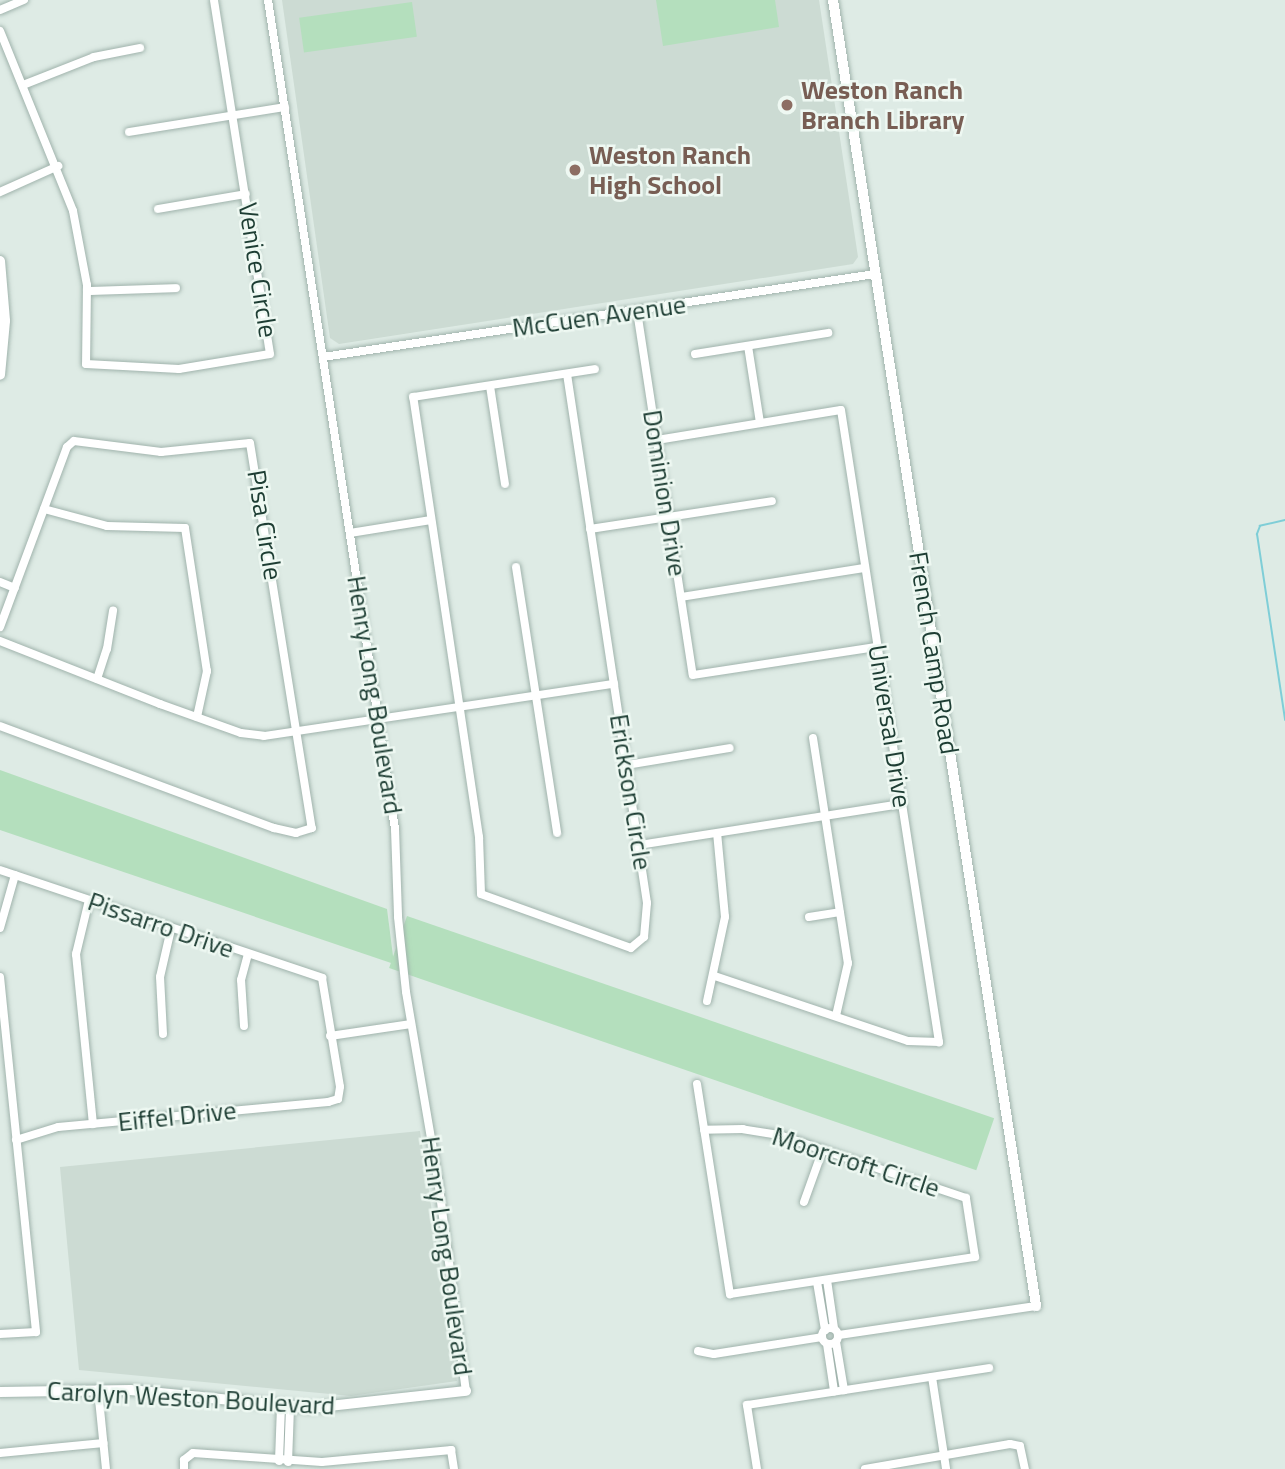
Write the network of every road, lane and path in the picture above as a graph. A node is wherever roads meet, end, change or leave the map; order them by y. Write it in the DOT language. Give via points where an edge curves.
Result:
graph roads {
  1 [pos="24,0"];
  2 [pos="214,0"];
  3 [pos="268,0"];
  4 [pos="833,0"];
  5 [pos="0,10"];
  6 [pos="0,32"];
  7 [pos="140,48"];
  8 [pos="23,85"];
  9 [pos="285,107"];
  10 [pos="234,114"];
  11 [pos="129,131"];
  12 [pos="58,166"];
  13 [pos="0,192"];
  14 [pos="246,194"];
  15 [pos="158,209"];
  16 [pos="0,261"];
  17 [pos="875,274"];
  18 [pos="176,288"];
  19 [pos="87,291"];
  20 [pos="637,311"];
  21 [pos="828,333"];
  22 [pos="748,346"];
  23 [pos="695,354"];
  24 [pos="323,357"];
  25 [pos="595,369"];
  26 [pos="567,374"];
  27 [pos="0,375"];
  28 [pos="490,386"];
  29 [pos="760,423"];
  30 [pos="657,440"];
  31 [pos="505,484"];
  32 [pos="772,501"];
  33 [pos="44,509"];
  34 [pos="669,518"];
  35 [pos="432,520"];
  36 [pos="590,529"];
  37 [pos="350,533"];
  38 [pos="516,567"];
  39 [pos="865,568"];
  40 [pos="0,582"];
  41 [pos="15,588"];
  42 [pos="681,597"];
  43 [pos="113,610"];
  44 [pos="0,626"];
  45 [pos="0,641"];
  46 [pos="877,647"];
  47 [pos="97,679"];
  48 [pos="614,684"];
  49 [pos="536,696"];
  50 [pos="459,708"];
  51 [pos="197,717"];
  52 [pos="379,721"];
  53 [pos="0,726"];
  54 [pos="297,732"];
  55 [pos="813,738"];
  56 [pos="730,748"];
  57 [pos="627,765"];
  58 [pos="902,804"];
  59 [pos="825,816"];
  60 [pos="717,832"];
  61 [pos="557,833"];
  62 [pos="639,845"];
  63 [pos="0,870"];
  64 [pos="15,875"];
  65 [pos="89,900"];
  66 [pos="840,912"];
  67 [pos="809,917"];
  68 [pos="0,928"];
  69 [pos="171,929"];
  70 [pos="248,954"];
  71 [pos="715,976"];
  72 [pos="0,977"];
  73 [pos="707,1001"];
  74 [pos="836,1016"];
  75 [pos="411,1024"];
  76 [pos="244,1026"];
  77 [pos="163,1034"];
  78 [pos="331,1036"];
  79 [pos="10,1079"];
  80 [pos="0,1081"];
  81 [pos="697,1084"];
  82 [pos="93,1124"];
  83 [pos="704,1130"];
  84 [pos="16,1140"];
  85 [pos="823,1149"];
  86 [pos="804,1202"];
  87 [pos="827,1280"];
  88 [pos="817,1282"];
  89 [pos="1036,1306"];
  90 [pos="0,1334"];
  91 [pos="830,1336"];
  92 [pos="698,1351"];
  93 [pos="989,1368"];
  94 [pos="932,1377"];
  95 [pos="98,1389"];
  96 [pos="466,1391"];
  97 [pos="839,1391"];
  98 [pos="0,1392"];
  99 [pos="286,1407"];
  100 [pos="104,1443"];
  101 [pos="0,1453"];
  102 [pos="944,1456"];
  103 [pos="283,1462"];
  104 [pos="106,1469"];
  105 [pos="184,1469"];
  106 [pos="454,1469"];
  107 [pos="757,1469"];
  108 [pos="865,1469"];
  109 [pos="946,1469"];
  110 [pos="1025,1469"];
  1 -- 5 [label="street"];
  2 -- 10 [label="street, Venice Circle"];
  3 -- 9 [label="street, Henry Long Boulevard"];
  4 -- 17 [label="street, French Camp Road"];
  6 -- 8 [label="street, Venice Circle"];
  7 -- 8 [label="street" via="84,60"];
  8 -- 12 [label="street, Venice Circle"];
  9 -- 10 [label="street"];
  9 -- 24 [label="street, Henry Long Boulevard"];
  10 -- 11 [label="street"];
  10 -- 14 [label="street, Venice Circle"];
  12 -- 13 [label="street"];
  12 -- 19 [label="street, Venice Circle" via="79,235"];
  14 -- 15 [label="street"];
  14 -- 19 [label="street, Venice Circle" via="270,354 163,371 86,364"];
  16 -- 27 [label="street" via="5,321"];
  17 -- 20 [label="street, McCuen Avenue"];
  17 -- 89 [label="street, French Camp Road"];
  18 -- 19 [label="street"];
  20 -- 24 [label="street, McCuen Avenue"];
  20 -- 30 [label="street, Dominion Drive"];
  21 -- 22 [label="street"];
  22 -- 23 [label="street"];
  22 -- 29 [label="street"];
  24 -- 37 [label="street, Henry Long Boulevard"];
  25 -- 26 [label="street"];
  26 -- 28 [label="street, Erickson Circle"];
  26 -- 36 [label="street, Erickson Circle"];
  28 -- 31 [label="street"];
  28 -- 35 [label="street, Erickson Circle" via="413,397"];
  29 -- 30 [label="street"];
  29 -- 39 [label="street, Universal Drive" via="841,410"];
  30 -- 34 [label="street, Dominion Drive"];
  32 -- 34 [label="street"];
  33 -- 41 [label="street, Pisa Circle"];
  33 -- 51 [label="street" via="107,526 186,528 207,671"];
  33 -- 54 [label="street, Pisa Circle" via="67,447 74,440 162,452 250,443"];
  34 -- 36 [label="street"];
  34 -- 42 [label="street, Dominion Drive"];
  35 -- 37 [label="street"];
  35 -- 50 [label="street, Erickson Circle"];
  36 -- 48 [label="street, Erickson Circle"];
  37 -- 52 [label="street, Henry Long Boulevard"];
  38 -- 49 [label="street"];
  39 -- 42 [label="street"];
  39 -- 46 [label="street, Universal Drive"];
  40 -- 41 [label="street"];
  41 -- 44 [label="street, Pisa Circle"];
  42 -- 46 [label="street, Dominion Drive" via="693,675"];
  43 -- 47 [label="street"];
  45 -- 47 [label="street"];
  46 -- 58 [label="street, Universal Drive"];
  47 -- 51 [label="street"];
  48 -- 49 [label="street"];
  48 -- 57 [label="street, Erickson Circle"];
  49 -- 50 [label="street"];
  49 -- 61 [label="street"];
  50 -- 52 [label="street"];
  50 -- 62 [label="street, Erickson Circle" via="479,838 481,894 625,947 637,946 648,916"];
  51 -- 54 [label="street" via="252,735"];
  52 -- 54 [label="street"];
  52 -- 75 [label="street, Henry Long Boulevard" via="395,829 398,917"];
  53 -- 54 [label="street, Pisa Circle" via="296,833 312,828"];
  55 -- 59 [label="street"];
  56 -- 57 [label="street"];
  57 -- 62 [label="street, Erickson Circle"];
  58 -- 59 [label="street"];
  58 -- 74 [label="street, Universal Drive" via="939,1042 908,1041"];
  59 -- 60 [label="street"];
  59 -- 66 [label="street"];
  60 -- 62 [label="street"];
  60 -- 71 [label="street" via="725,897"];
  63 -- 64 [label="street, Pissarro Drive"];
  64 -- 65 [label="street, Pissarro Drive"];
  64 -- 68 [label="street"];
  65 -- 69 [label="street, Pissarro Drive"];
  65 -- 82 [label="street" via="76,954"];
  66 -- 67 [label="street"];
  66 -- 74 [label="street" via="848,975"];
  69 -- 70 [label="street, Pissarro Drive"];
  69 -- 77 [label="street" via="160,977"];
  70 -- 76 [label="street" via="241,979"];
  70 -- 78 [label="street, Pissarro Drive" via="322,978"];
  71 -- 73 [label="street"];
  71 -- 74 [label="street"];
  72 -- 79 [label="street"];
  75 -- 78 [label="street"];
  75 -- 96 [label="street, Henry Long Boulevard"];
  78 -- 82 [label="street, Eiffel Drive" via="338,1099"];
  79 -- 80 [label="street"];
  79 -- 84 [label="street"];
  81 -- 83 [label="street"];
  82 -- 84 [label="street, Eiffel Drive" via="58,1127"];
  83 -- 85 [label="street, Moorcroft Circle" via="761,1131"];
  83 -- 88 [label="street, Moorcroft Circle" via="730,1294"];
  84 -- 90 [label="street" via="36,1332"];
  85 -- 86 [label="street"];
  85 -- 87 [label="street, Moorcroft Circle" via="966,1198 975,1257"];
  87 -- 88 [label="street, Moorcroft Circle"];
  87 -- 91 [label="street"];
  88 -- 91 [label="street"];
  89 -- 91 [label="street"];
  91 -- 92 [label="street" via="714,1354"];
  91 -- 97 [label="street"];
  93 -- 94 [label="street"];
  94 -- 97 [label="street"];
  94 -- 102 [label="street"];
  95 -- 98 [label="street, Carolyn Weston Boulevard"];
  95 -- 99 [label="street, Carolyn Weston Boulevard"];
  95 -- 100 [label="street"];
  96 -- 99 [label="street, Carolyn Weston Boulevard" via="370,1404"];
  97 -- 107 [label="street" via="747,1405"];
  99 -- 103 [label="street"];
  100 -- 101 [label="street"];
  100 -- 104 [label="street"];
  102 -- 108 [label="street"];
  102 -- 109 [label="street"];
  102 -- 110 [label="street" via="1020,1446"];
  103 -- 105 [label="street" via="193,1453 184,1460"];
  103 -- 106 [label="street" via="359,1461 451,1450"];
}
